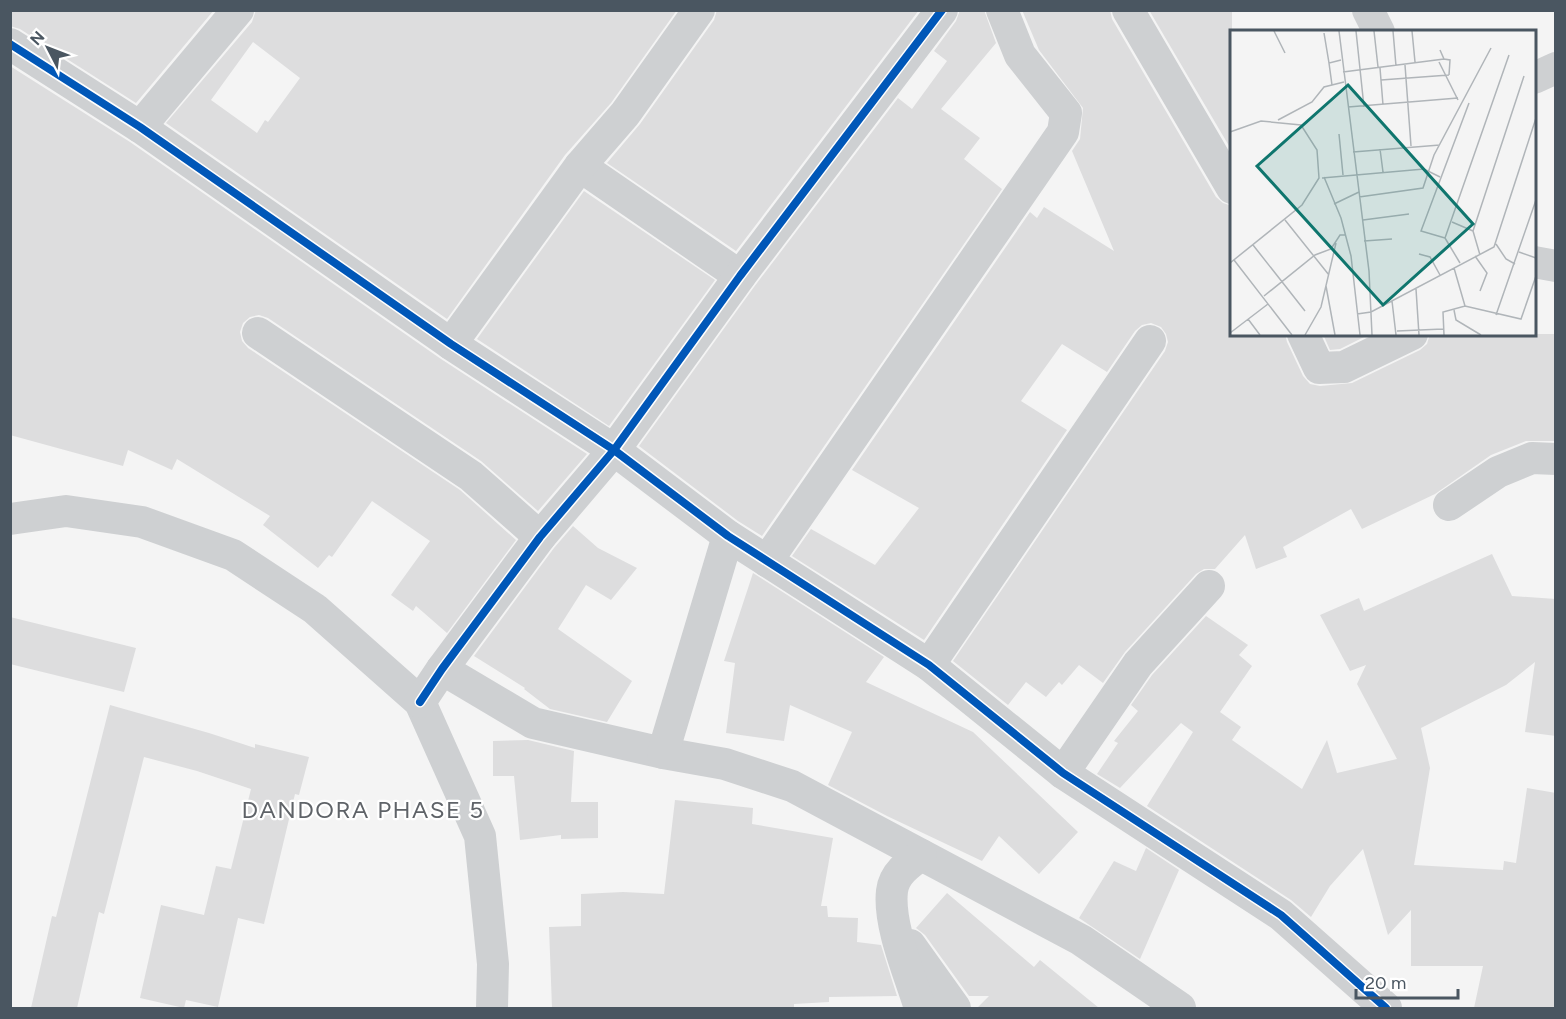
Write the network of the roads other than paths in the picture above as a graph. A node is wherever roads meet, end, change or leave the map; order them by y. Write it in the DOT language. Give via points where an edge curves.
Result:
graph roads {
  1 [pos="699,10"];
  2 [pos="942,10"];
  3 [pos="1002,10"];
  4 [pos="1128,10"];
  5 [pos="1368,10"];
  6 [pos="227,14"];
  7 [pos="1378,30"];
  8 [pos="10,44"];
  9 [pos="1556,68"];
  10 [pos="1536,77"];
  11 [pos="140,126"];
  12 [pos="580,166"];
  13 [pos="1230,185"];
  14 [pos="1536,262"];
  15 [pos="1556,266"];
  16 [pos="740,276"];
  17 [pos="258,333"];
  18 [pos="1304,336"];
  19 [pos="1408,336"];
  20 [pos="1150,341"];
  21 [pos="451,344"];
  22 [pos="614,450"];
  23 [pos="1556,459"];
  24 [pos="1449,505"];
  25 [pos="10,519"];
  26 [pos="728,536"];
  27 [pos="540,537"];
  28 [pos="766,561"];
  29 [pos="1209,586"];
  30 [pos="929,665"];
  31 [pos="442,669"];
  32 [pos="420,702"];
  33 [pos="663,753"];
  34 [pos="1063,773"];
  35 [pos="921,855"];
  36 [pos="893,923"];
  37 [pos="492,1008"];
  38 [pos="920,1008"];
  39 [pos="955,1008"];
  40 [pos="1180,1008"];
  41 [pos="1386,1008"];
  1 -- 12 [label="street" via="625,114"];
  2 -- 16 [label="street"];
  3 -- 28 [label="street" via="1020,55 1066,113 1063,132"];
  4 -- 13 [label="street"];
  5 -- 7 [label="street"];
  6 -- 11 [label="street"];
  8 -- 11 [label="street"];
  9 -- 10 [label="street"];
  11 -- 21 [label="street"];
  12 -- 16 [label="street"];
  12 -- 21 [label="street"];
  14 -- 15 [label="street"];
  16 -- 22 [label="street"];
  17 -- 27 [label="street" via="471,476"];
  18 -- 19 [label="street" via="1319,368 1344,367"];
  20 -- 30 [label="street"];
  21 -- 22 [label="street"];
  22 -- 26 [label="street"];
  22 -- 27 [label="street"];
  23 -- 24 [label="street" via="1532,458 1498,472"];
  25 -- 32 [label="street" via="66,511 142,522 233,555 315,609"];
  26 -- 28 [label="street"];
  26 -- 33 [label="street"];
  27 -- 31 [label="street"];
  28 -- 30 [label="street"];
  29 -- 34 [label="street" via="1138,664"];
  30 -- 34 [label="street"];
  31 -- 32 [label="street"];
  31 -- 33 [label="street" via="533,723"];
  32 -- 37 [label="street" via="480,836 493,964"];
  33 -- 35 [label="street" via="725,764 792,786"];
  34 -- 41 [label="street" via="1281,915"];
  35 -- 36 [label="street" via="905,866 892,890"];
  35 -- 40 [label="street" via="1081,940"];
  36 -- 38 [label="street"];
  36 -- 39 [label="street"];
}
